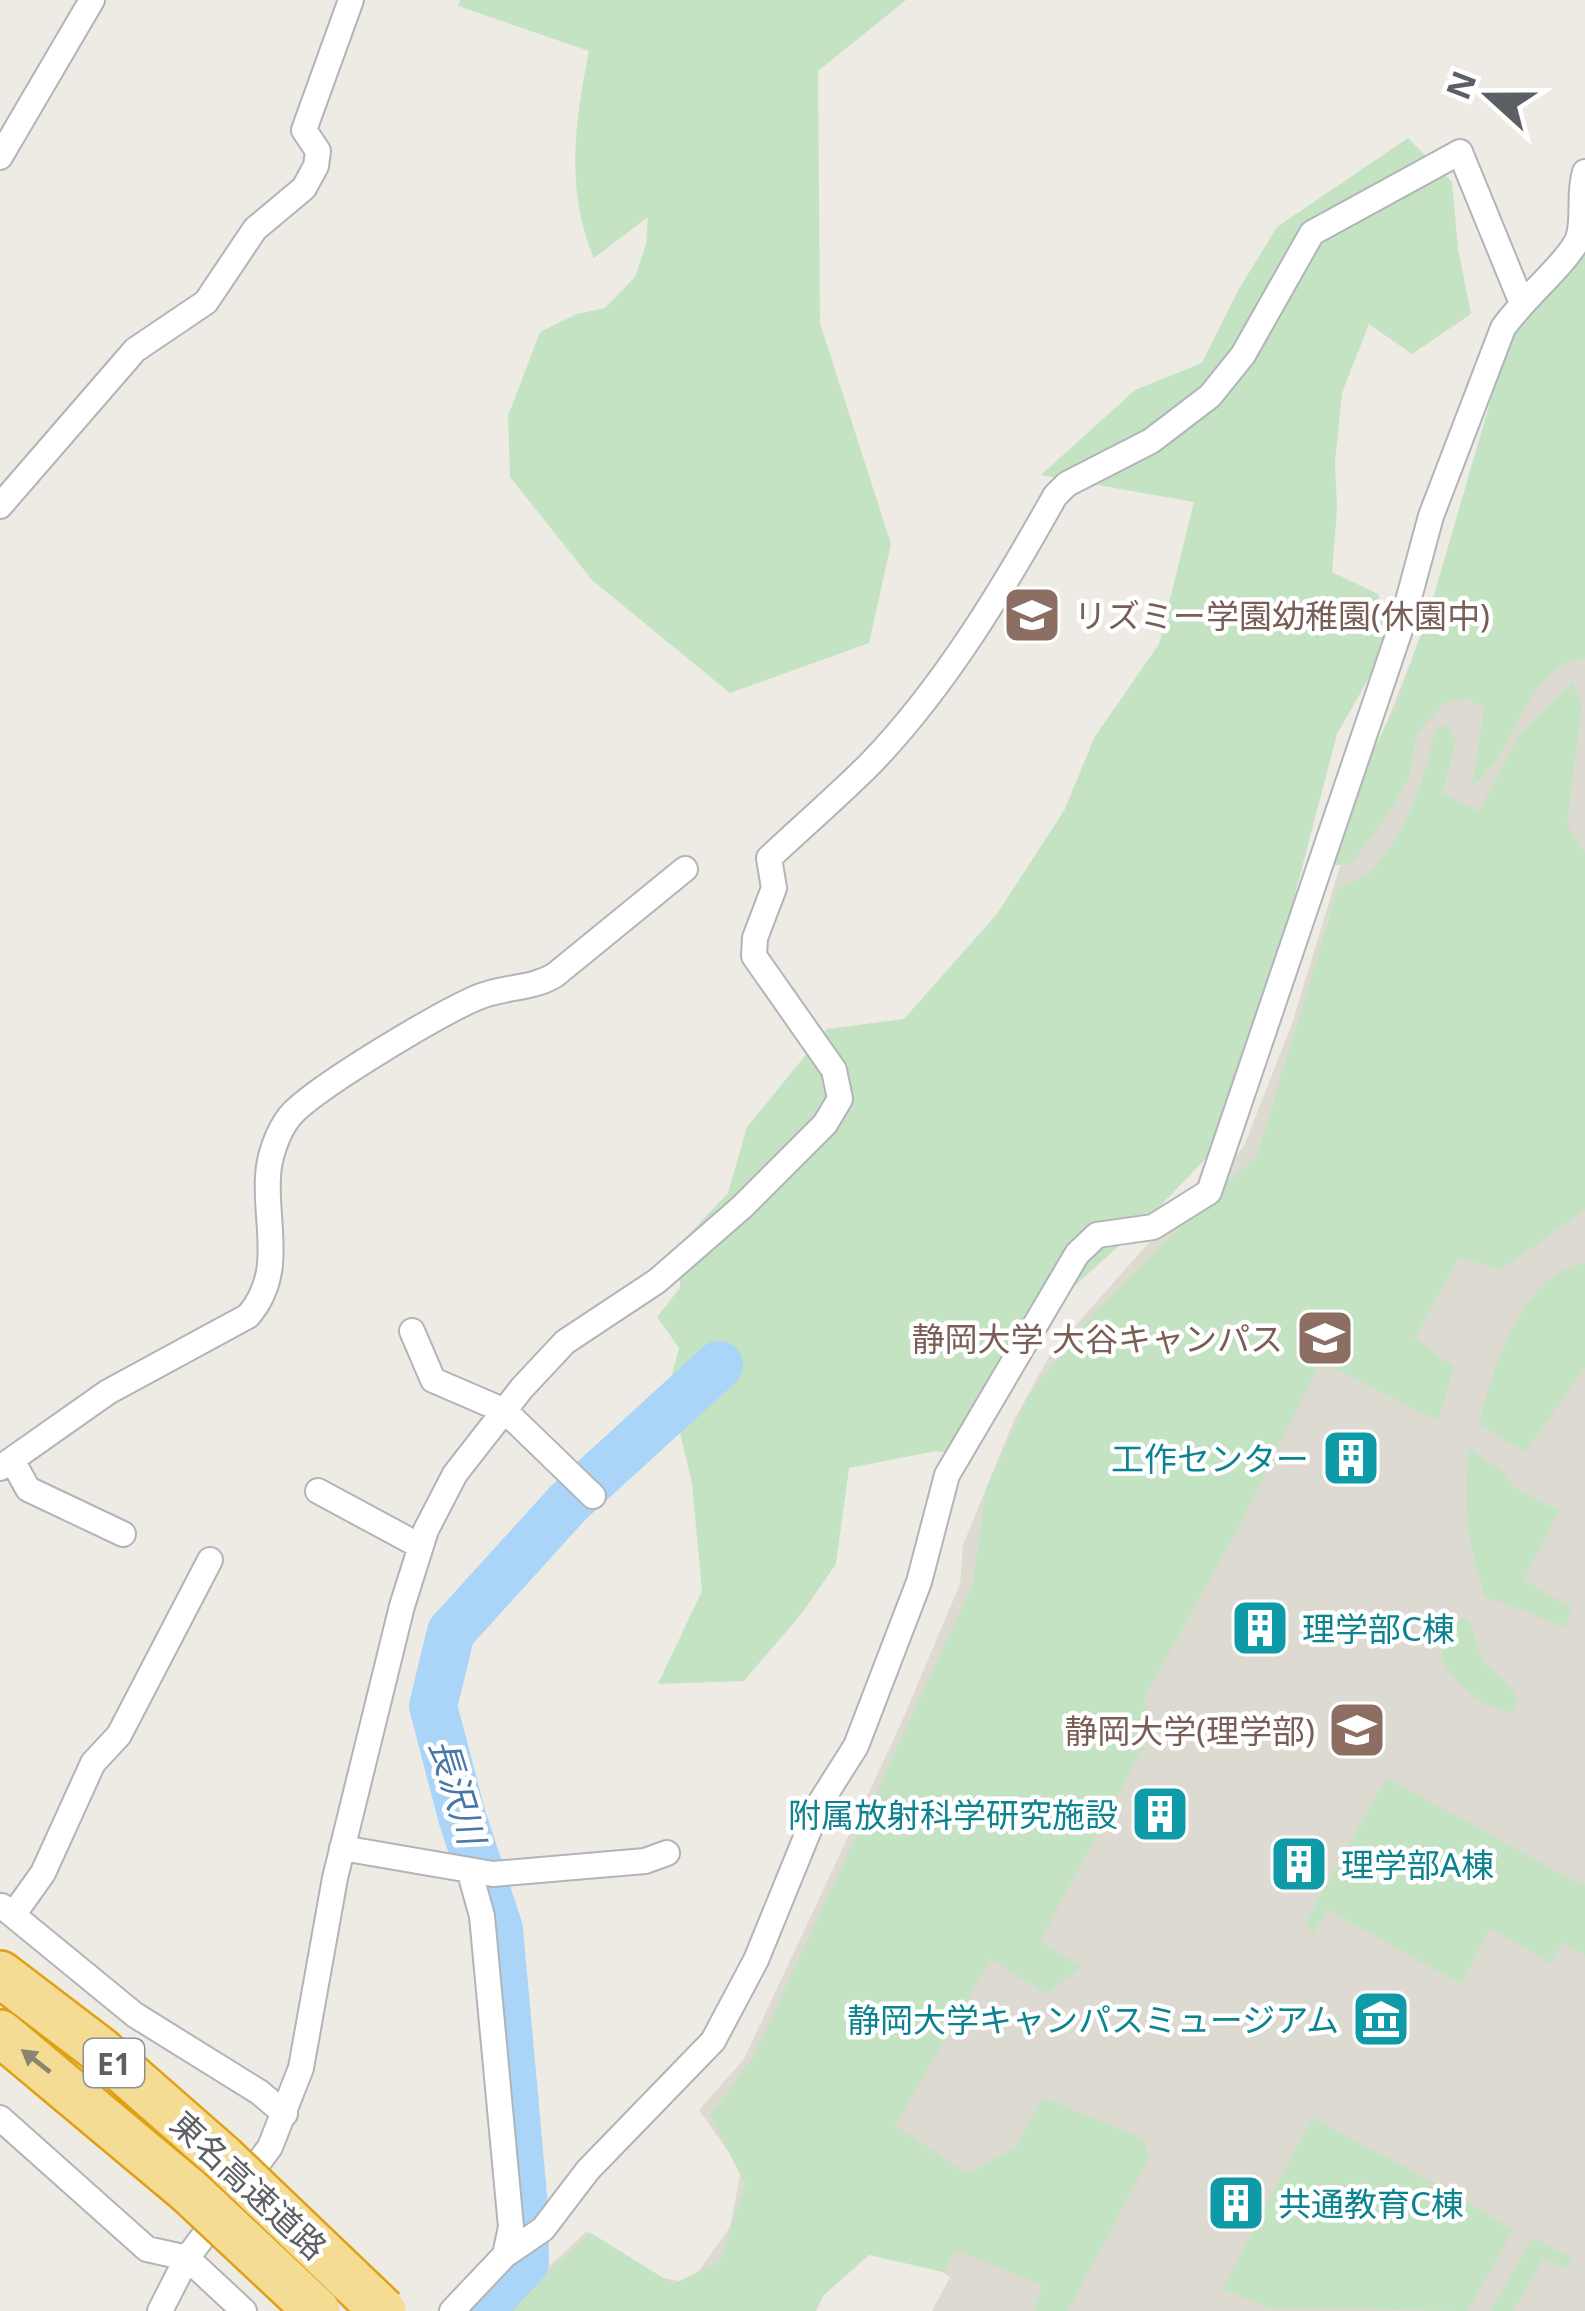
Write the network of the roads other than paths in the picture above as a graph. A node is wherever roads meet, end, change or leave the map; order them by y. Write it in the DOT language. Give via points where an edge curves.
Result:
graph roads {
  1 [pos="92,0"];
  2 [pos="351,0"];
  3 [pos="0,157"];
  4 [pos="1585,172"];
  5 [pos="1521,301"];
  6 [pos="0,506"];
  7 [pos="685,868"];
  8 [pos="412,1331"];
  9 [pos="505,1411"];
  10 [pos="6,1464"];
  11 [pos="585,1488"];
  12 [pos="318,1491"];
  13 [pos="123,1534"];
  14 [pos="420,1546"];
  15 [pos="210,1560"];
  16 [pos="342,1848"];
  17 [pos="667,1853"];
  18 [pos="478,1874"];
  19 [pos="6,1910"];
  20 [pos="0,1974"];
  21 [pos="0,2033"];
  22 [pos="285,2114"];
  23 [pos="0,2118"];
  24 [pos="506,2254"];
  25 [pos="187,2258"];
  26 [pos="160,2311"];
  27 [pos="244,2311"];
  28 [pos="317,2311"];
  29 [pos="383,2311"];
  30 [pos="452,2311"];
  1 -- 3 [label="street"];
  2 -- 6 [label="street" via="304,130 318,151 304,188 255,229 206,302 135,350"];
  4 -- 5 [label="street" via="1580,234"];
  5 -- 9 [label="street" via="1460,152 1312,233 1243,355 1210,396 1055,496 925,696 872,761 769,858 774,888 754,956 834,1070 839,1099 825,1124 657,1281 565,1342"];
  5 -- 24 [label="street" via="1503,328 1431,516 1401,627 1209,1192 1153,1226 1097,1234 1077,1254 947,1474 919,1582 856,1746 820,1803 756,1960 712,2041 543,2229"];
  7 -- 10 [label="street" via="555,975 480,996 290,1116 268,1174 272,1269 248,1316 108,1393"];
  8 -- 9 [label="street" via="433,1380"];
  9 -- 11 [label="street"];
  9 -- 14 [label="street" via="455,1474"];
  10 -- 13 [label="street" via="28,1489"];
  12 -- 14 [label="street"];
  14 -- 16 [label="street"];
  15 -- 19 [label="street" via="119,1735 93,1763 43,1873"];
  16 -- 18 [label="street"];
  16 -- 22 [label="street" via="301,2068"];
  17 -- 18 [label="street"];
  18 -- 24 [label="street" via="511,2227"];
  19 -- 22 [label="street" via="135,2015"];
  20 -- 29 [label="highway, 東名高速道路 / E1, bridge" via="223,2158"];
  28 -- 21 [label="highway, 東名高速道路 / E1, one-way, bridge"];
  22 -- 25 [label="street" via="270,2147"];
  23 -- 25 [label="street" via="147,2249"];
  24 -- 30 [label="street"];
  25 -- 26 [label="street"];
  25 -- 27 [label="street"];
}
